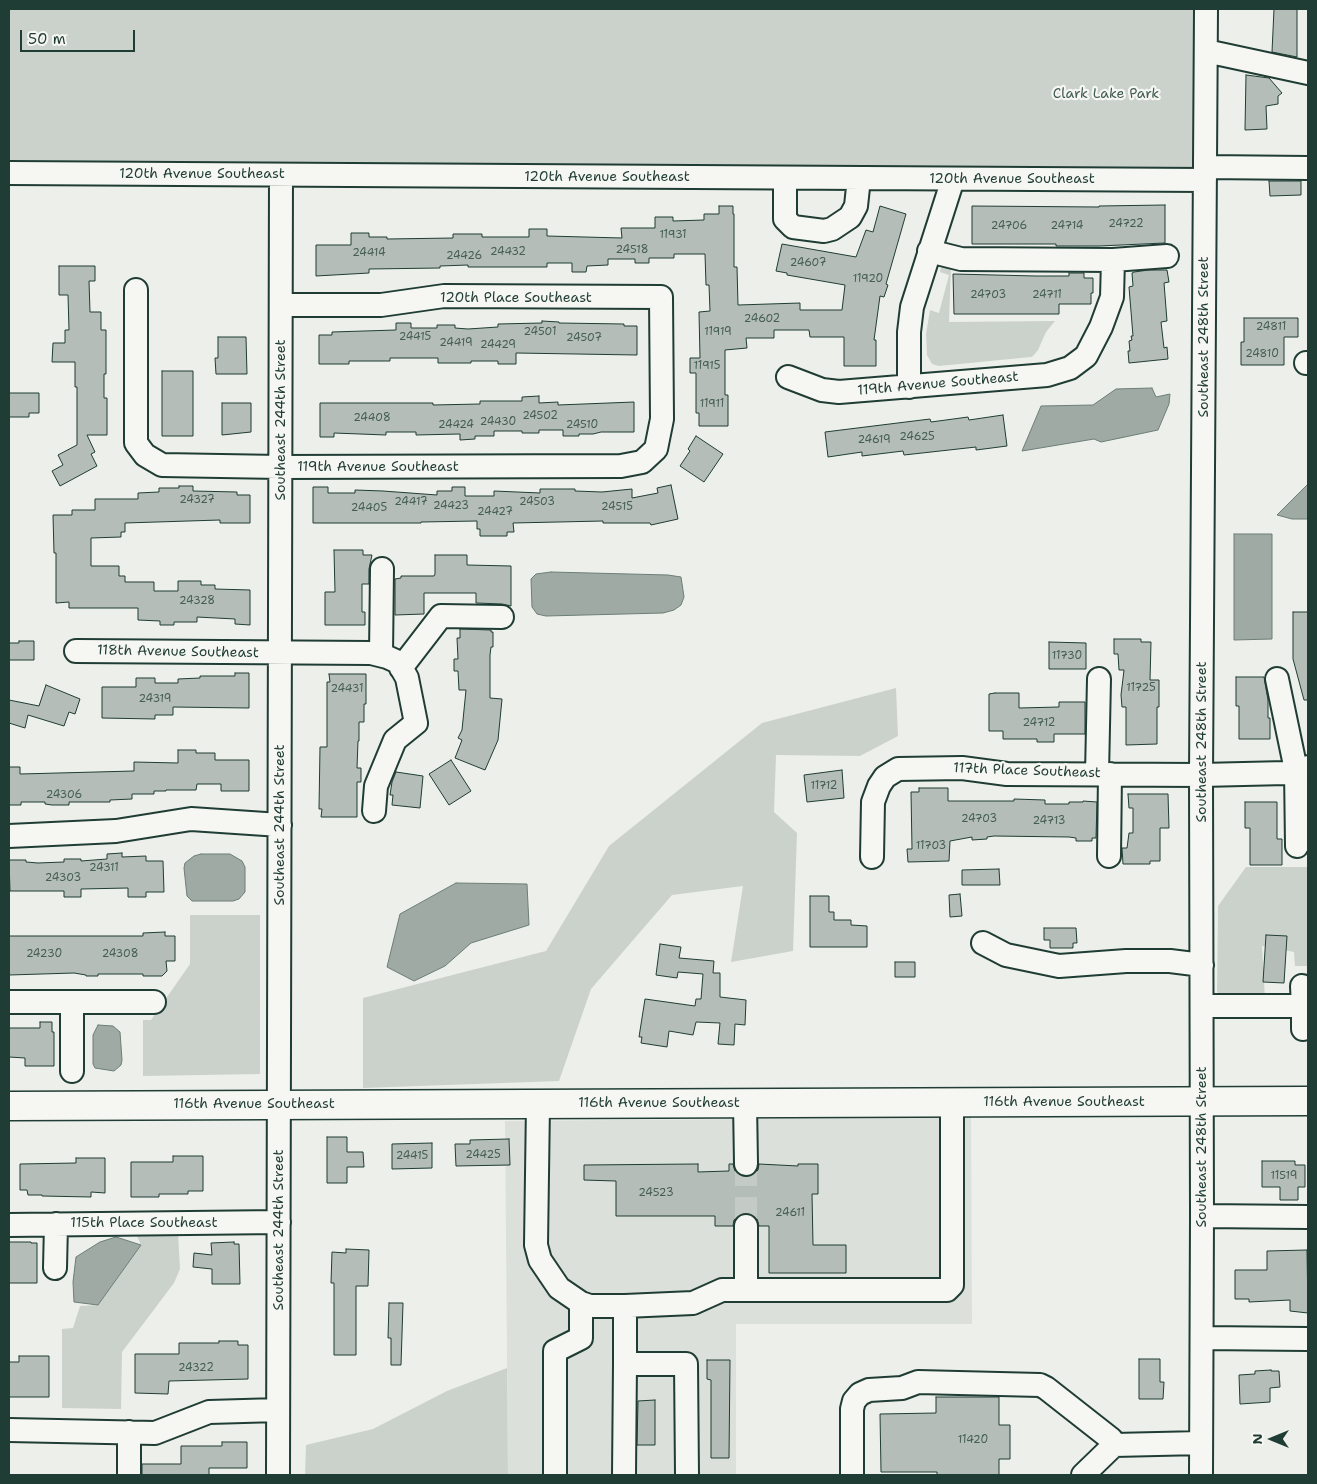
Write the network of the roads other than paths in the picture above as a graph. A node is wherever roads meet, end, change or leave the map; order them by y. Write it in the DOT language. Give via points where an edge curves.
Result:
graph roads {
  1 [pos="1206,9"];
  2 [pos="1206,51"];
  3 [pos="1308,73"];
  4 [pos="1308,168"];
  5 [pos="9,173"];
  6 [pos="1205,174"];
  7 [pos="281,175"];
  8 [pos="785,178"];
  9 [pos="859,178"];
  10 [pos="953,179"];
  11 [pos="929,251"];
  12 [pos="1167,256"];
  13 [pos="1113,260"];
  14 [pos="136,290"];
  15 [pos="281,306"];
  16 [pos="788,377"];
  17 [pos="909,387"];
  18 [pos="656,449"];
  19 [pos="280,467"];
  20 [pos="382,569"];
  21 [pos="502,617"];
  22 [pos="76,651"];
  23 [pos="280,653"];
  24 [pos="381,655"];
  25 [pos="401,668"];
  26 [pos="1099,679"];
  27 [pos="1277,680"];
  28 [pos="1302,769"];
  29 [pos="1104,774"];
  30 [pos="1201,775"];
  31 [pos="374,811"];
  32 [pos="280,825"];
  33 [pos="9,836"];
  34 [pos="1297,846"];
  35 [pos="1108,856"];
  36 [pos="872,857"];
  37 [pos="984,944"];
  38 [pos="1202,965"];
  39 [pos="9,1002"];
  40 [pos="72,1002"];
  41 [pos="154,1002"];
  42 [pos="1202,1006"];
  43 [pos="1303,1029"];
  44 [pos="72,1071"];
  45 [pos="1308,1101"];
  46 [pos="1202,1102"];
  47 [pos="745,1103"];
  48 [pos="952,1103"];
  49 [pos="279,1104"];
  50 [pos="538,1104"];
  51 [pos="9,1106"];
  52 [pos="746,1164"];
  53 [pos="1202,1216"];
  54 [pos="1308,1217"];
  55 [pos="279,1222"];
  56 [pos="56,1224"];
  57 [pos="9,1225"];
  58 [pos="746,1226"];
  59 [pos="55,1268"];
  60 [pos="746,1290"];
  61 [pos="581,1303"];
  62 [pos="625,1306"];
  63 [pos="1202,1338"];
  64 [pos="1308,1339"];
  65 [pos="625,1364"];
  66 [pos="278,1410"];
  67 [pos="9,1430"];
  68 [pos="129,1432"];
  69 [pos="1201,1443"];
  70 [pos="1114,1445"];
  71 [pos="129,1475"];
  72 [pos="278,1475"];
  73 [pos="555,1475"];
  74 [pos="624,1475"];
  75 [pos="687,1475"];
  76 [pos="852,1475"];
  77 [pos="1083,1475"];
  78 [pos="1201,1475"];
  1 -- 2 [label="street, Southeast 248th Street"];
  2 -- 3 [label="street"];
  2 -- 6 [label="street, Southeast 248th Street"];
  4 -- 6 [label="street, 120th Avenue Southeast"];
  5 -- 7 [label="street, 120th Avenue Southeast"];
  6 -- 10 [label="street, 120th Avenue Southeast"];
  6 -- 30 [label="street, Southeast 248th Street"];
  7 -- 8 [label="street, 120th Avenue Southeast"];
  7 -- 15 [label="street, Southeast 244th Street"];
  8 -- 9 [label="street, 120th Avenue Southeast"];
  8 -- 9 [label="street" via="785,219 793,227 824,231 850,216 856,206"];
  9 -- 10 [label="street, 120th Avenue Southeast"];
  10 -- 11 [label="street"];
  11 -- 13 [label="street" via="961,259"];
  11 -- 17 [label="street" via="912,307"];
  12 -- 13 [label="street"];
  13 -- 17 [label="street, 119th Avenue Southeast" via="1112,297 1101,327 1086,356 1070,368 1047,375"];
  14 -- 19 [label="street, 119th Avenue Southeast" via="136,443 145,455 162,465"];
  15 -- 18 [label="street, 120th Place Southeast" via="381,306 444,296 661,298 662,419"];
  15 -- 19 [label="street, Southeast 244th Street"];
  16 -- 17 [label="street, 119th Avenue Southeast" via="822,390 839,392"];
  18 -- 19 [label="street, 119th Avenue Southeast" via="642,462 620,466"];
  19 -- 23 [label="street, Southeast 244th Street"];
  20 -- 24 [label="street"];
  21 -- 25 [label="street" via="441,616"];
  22 -- 23 [label="street, 118th Avenue Southeast"];
  23 -- 24 [label="street, 118th Avenue Southeast"];
  23 -- 32 [label="street, Southeast 244th Street"];
  24 -- 25 [label="street" via="398,662"];
  25 -- 31 [label="street" via="407,678 416,722 395,740 376,786"];
  26 -- 29 [label="street"];
  27 -- 28 [label="street"];
  28 -- 30 [label="street" via="1286,773"];
  28 -- 34 [label="street"];
  29 -- 30 [label="street, 117th Place Southeast"];
  29 -- 35 [label="street"];
  29 -- 36 [label="street, 117th Place Southeast" via="1007,774 962,768 898,769 878,786 873,802"];
  30 -- 38 [label="street, Southeast 248th Street"];
  32 -- 33 [label="street" via="191,818 116,831"];
  32 -- 49 [label="street, Southeast 244th Street"];
  37 -- 38 [label="street" via="1006,954 1059,966 1126,961"];
  38 -- 42 [label="street, Southeast 248th Street"];
  39 -- 40 [label="street"];
  40 -- 41 [label="street"];
  40 -- 44 [label="street"];
  42 -- 43 [label="street" via="1302,996"];
  42 -- 46 [label="street, Southeast 248th Street"];
  45 -- 46 [label="main road, 116th Avenue Southeast"];
  46 -- 48 [label="main road, 116th Avenue Southeast"];
  46 -- 53 [label="street, Southeast 248th Street"];
  47 -- 48 [label="main road, 116th Avenue Southeast"];
  47 -- 50 [label="main road, 116th Avenue Southeast"];
  47 -- 52 [label="street"];
  48 -- 60 [label="street" via="950,1288 941,1291"];
  49 -- 50 [label="main road, 116th Avenue Southeast"];
  49 -- 51 [label="main road, 116th Avenue Southeast"];
  49 -- 55 [label="street, Southeast 244th Street"];
  50 -- 61 [label="street" via="536,1245 540,1260 559,1288"];
  53 -- 54 [label="street"];
  53 -- 63 [label="street, Southeast 248th Street"];
  55 -- 56 [label="street, 115th Place Southeast"];
  55 -- 66 [label="street, Southeast 244th Street"];
  56 -- 57 [label="street, 115th Place Southeast"];
  56 -- 59 [label="street"];
  58 -- 60 [label="street"];
  60 -- 62 [label="street" via="722,1290 693,1303"];
  61 -- 62 [label="street"];
  61 -- 73 [label="street" via="581,1338 554,1351"];
  62 -- 65 [label="street"];
  63 -- 64 [label="street"];
  63 -- 69 [label="street, Southeast 248th Street"];
  65 -- 74 [label="street"];
  65 -- 75 [label="street" via="686,1364"];
  66 -- 68 [label="street" via="209,1412 155,1433"];
  66 -- 72 [label="street, Southeast 244th Street"];
  67 -- 68 [label="street"];
  68 -- 71 [label="street"];
  69 -- 70 [label="street"];
  69 -- 78 [label="street, Southeast 248th Street"];
  70 -- 76 [label="street" via="1111,1439 1040,1385 918,1382 902,1388 869,1390 854,1401"];
  70 -- 77 [label="street"];
}
